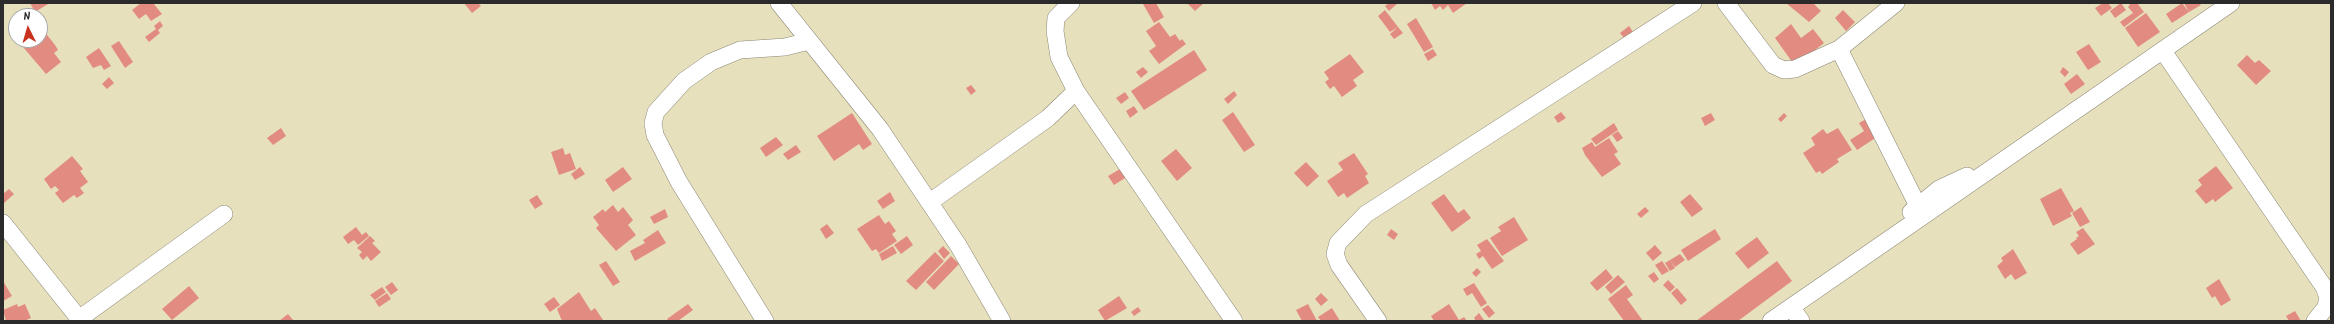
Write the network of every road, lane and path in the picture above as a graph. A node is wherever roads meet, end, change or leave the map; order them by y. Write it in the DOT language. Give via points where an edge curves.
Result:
graph roads {
  1 [pos="779,3"];
  2 [pos="1071,3"];
  3 [pos="1693,3"];
  4 [pos="1726,3"];
  5 [pos="1896,3"];
  6 [pos="2231,3"];
  7 [pos="809,41"];
  8 [pos="1839,49"];
  9 [pos="2163,50"];
  10 [pos="1076,91"];
  11 [pos="1987,172"];
  12 [pos="930,202"];
  13 [pos="1918,206"];
  14 [pos="224,214"];
  15 [pos="3,223"];
  16 [pos="1886,241"];
  17 [pos="2329,306"];
  18 [pos="1792,307"];
  19 [pos="80,320"];
  20 [pos="765,321"];
  21 [pos="1002,321"];
  22 [pos="1234,321"];
  23 [pos="1378,321"];
  24 [pos="1771,321"];
  25 [pos="1802,321"];
  26 [pos="2315,321"];
  1 -- 7 [label="street"];
  2 -- 10 [label="street" via="1056,18 1055,30 1059,57"];
  3 -- 23 [label="street" via="1366,214 1338,243 1335,254"];
  4 -- 8 [label="street" via="1773,65 1784,70 1795,68"];
  5 -- 8 [label="street"];
  6 -- 9 [label="street"];
  7 -- 12 [label="street" via="880,129"];
  7 -- 20 [label="street" via="785,47 740,50 711,62 684,81 656,112 653,123 655,135 679,182"];
  8 -- 13 [label="street"];
  9 -- 11 [label="street"];
  9 -- 17 [label="street" via="2324,287"];
  10 -- 12 [label="street" via="1048,118"];
  10 -- 22 [label="street"];
  11 -- 13 [label="street" via="1968,175 1939,189"];
  11 -- 16 [label="street"];
  12 -- 21 [label="street" via="958,244"];
  13 -- 16 [label="street"];
  14 -- 19 [label="street"];
  15 -- 19 [label="street"];
  16 -- 18 [label="street"];
  17 -- 26 [label="street"];
  18 -- 24 [label="street"];
  18 -- 25 [label="street"];
}
